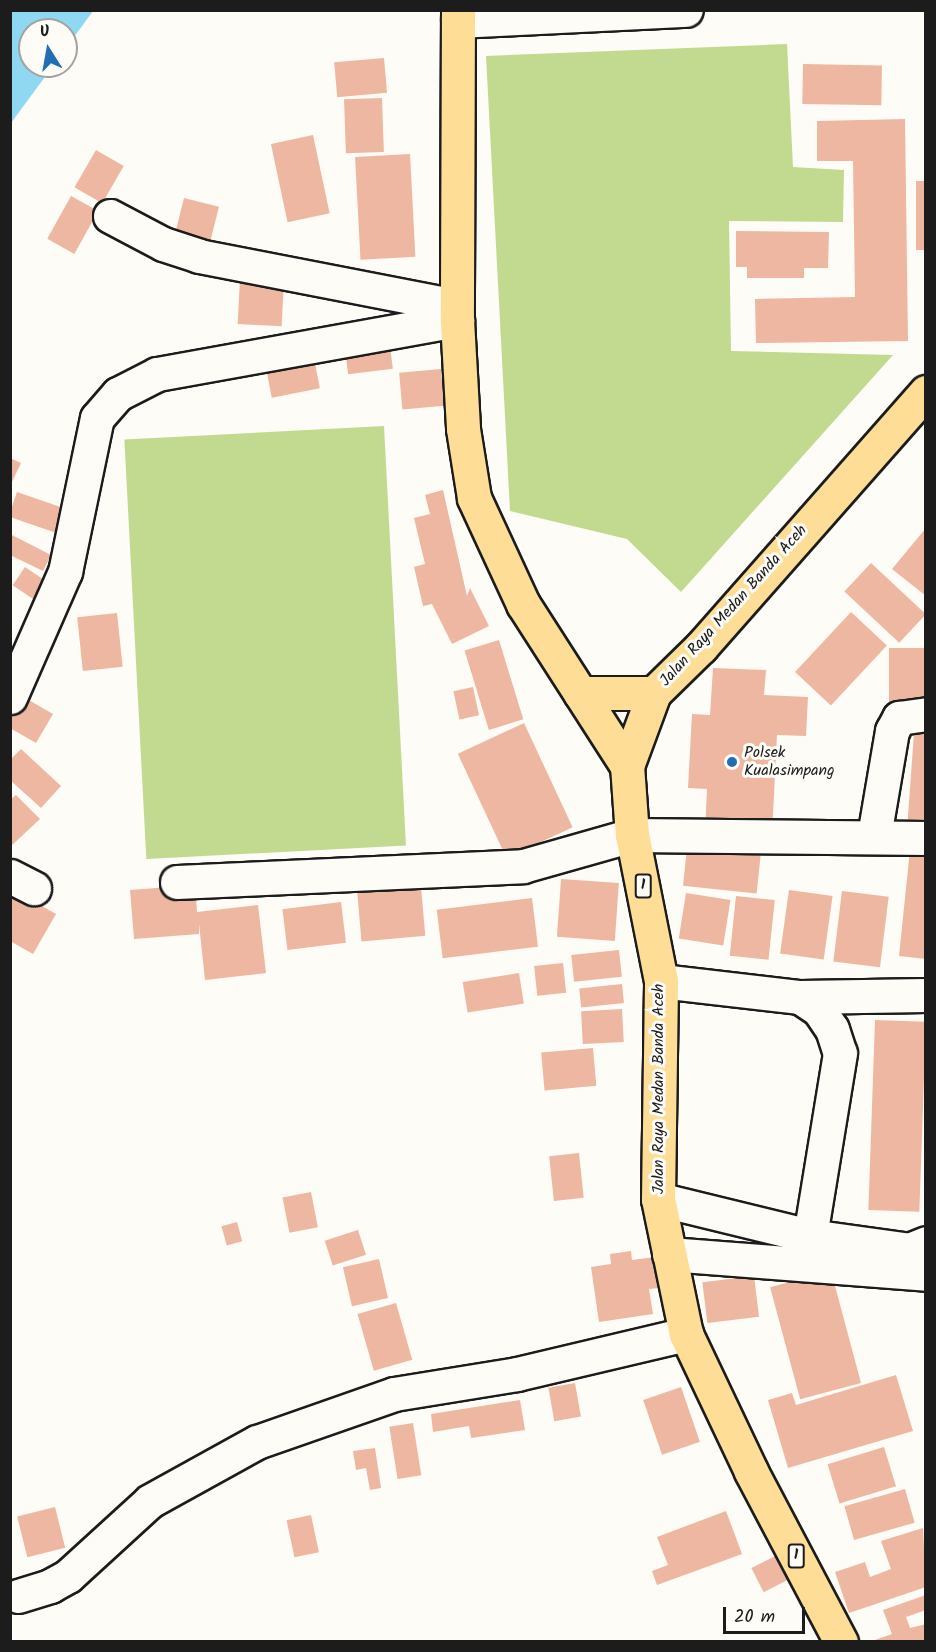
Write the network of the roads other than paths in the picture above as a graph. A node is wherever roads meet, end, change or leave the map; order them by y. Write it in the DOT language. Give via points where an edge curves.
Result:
graph roads {
  1 [pos="686,10"];
  2 [pos="458,16"];
  3 [pos="110,216"];
  4 [pos="457,313"];
  5 [pos="926,392"];
  6 [pos="580,693"];
  7 [pos="654,693"];
  8 [pos="10,697"];
  9 [pos="926,714"];
  10 [pos="627,766"];
  11 [pos="633,835"];
  12 [pos="874,836"];
  13 [pos="926,838"];
  14 [pos="177,882"];
  15 [pos="661,981"];
  16 [pos="926,995"];
  17 [pos="800,997"];
  18 [pos="658,1199"];
  19 [pos="810,1236"];
  20 [pos="926,1243"];
  21 [pos="669,1254"];
  22 [pos="926,1274"];
  23 [pos="686,1334"];
  24 [pos="18,1596"];
  25 [pos="841,1641"];
  1 -- 2 [label="street"];
  2 -- 4 [label="highway"];
  3 -- 4 [label="street" via="163,244 199,256"];
  4 -- 6 [label="highway" via="463,429 474,498 523,604"];
  4 -- 8 [label="street" via="157,374 118,394 97,418 65,572"];
  5 -- 7 [label="highway, Jalan Raya Medan Banda Aceh / 1" via="701,647"];
  6 -- 7 [label="highway"];
  6 -- 10 [label="highway"];
  7 -- 10 [label="highway, Jalan Raya Medan Banda Aceh / 1"];
  9 -- 12 [label="street" via="899,718 892,731"];
  10 -- 11 [label="highway, Jalan Raya Medan Banda Aceh / 1"];
  11 -- 12 [label="street"];
  11 -- 14 [label="street" via="522,866"];
  11 -- 15 [label="highway, Jalan Raya Medan Banda Aceh / 1"];
  12 -- 13 [label="street"];
  15 -- 17 [label="street"];
  15 -- 18 [label="highway, Jalan Raya Medan Banda Aceh / 1"];
  16 -- 17 [label="street"];
  17 -- 19 [label="street" via="819,1010 832,1029 840,1053"];
  18 -- 19 [label="street"];
  18 -- 21 [label="highway, Jalan Raya Medan Banda Aceh / 1"];
  19 -- 20 [label="street" via="909,1250"];
  21 -- 22 [label="street"];
  21 -- 23 [label="highway, Jalan Raya Medan Banda Aceh / 1"];
  23 -- 24 [label="street" via="517,1374 394,1394 257,1442 150,1501 68,1576"];
  23 -- 25 [label="highway, Jalan Raya Medan Banda Aceh / 1" via="751,1471"];
}
